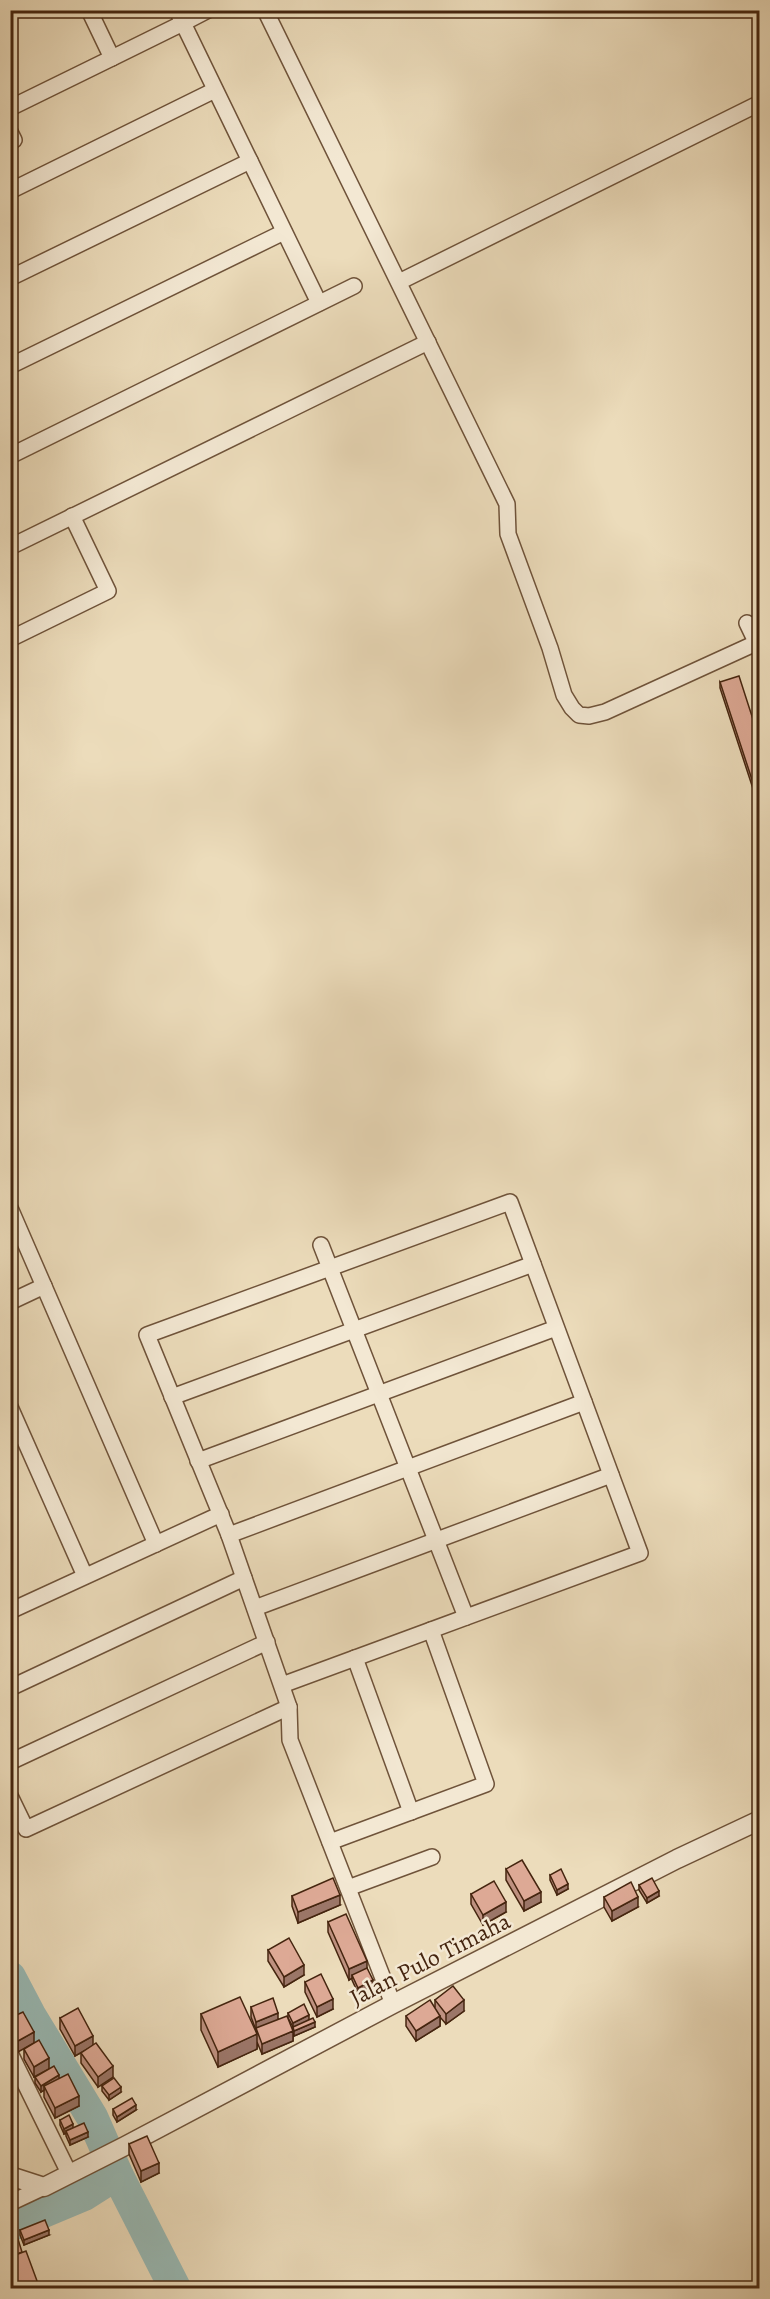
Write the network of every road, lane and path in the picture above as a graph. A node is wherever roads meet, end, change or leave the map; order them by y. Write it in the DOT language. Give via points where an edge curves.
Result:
graph roads {
  1 [pos="88,10"];
  2 [pos="208,10"];
  3 [pos="265,10"];
  4 [pos="180,16"];
  5 [pos="112,58"];
  6 [pos="215,90"];
  7 [pos="759,103"];
  8 [pos="10,108"];
  9 [pos="250,161"];
  10 [pos="10,191"];
  11 [pos="284,232"];
  12 [pos="10,278"];
  13 [pos="399,282"];
  14 [pos="354,286"];
  15 [pos="318,303"];
  16 [pos="428,342"];
  17 [pos="10,366"];
  18 [pos="10,456"];
  19 [pos="72,516"];
  20 [pos="10,547"];
  21 [pos="747,623"];
  22 [pos="10,639"];
  23 [pos="758,646"];
  24 [pos="10,1208"];
  25 [pos="321,1245"];
  26 [pos="533,1264"];
  27 [pos="330,1268"];
  28 [pos="44,1286"];
  29 [pos="10,1302"];
  30 [pos="556,1328"];
  31 [pos="354,1330"];
  32 [pos="379,1394"];
  33 [pos="172,1397"];
  34 [pos="584,1402"];
  35 [pos="10,1407"];
  36 [pos="198,1461"];
  37 [pos="408,1468"];
  38 [pos="611,1475"];
  39 [pos="220,1514"];
  40 [pos="229,1535"];
  41 [pos="436,1540"];
  42 [pos="156,1544"];
  43 [pos="85,1576"];
  44 [pos="244,1578"];
  45 [pos="255,1608"];
  46 [pos="10,1611"];
  47 [pos="466,1617"];
  48 [pos="431,1630"];
  49 [pos="267,1642"];
  50 [pos="356,1658"];
  51 [pos="282,1684"];
  52 [pos="10,1688"];
  53 [pos="289,1707"];
  54 [pos="10,1762"];
  55 [pos="10,1796"];
  56 [pos="411,1812"];
  57 [pos="759,1820"];
  58 [pos="330,1842"];
  59 [pos="432,1857"];
  60 [pos="348,1888"];
  61 [pos="393,2004"];
  62 [pos="10,2053"];
  63 [pos="69,2173"];
  64 [pos="10,2176"];
  65 [pos="44,2187"];
  66 [pos="10,2203"];
  1 -- 5 [label="street"];
  2 -- 4 [label="street"];
  3 -- 13 [label="street"];
  4 -- 5 [label="street"];
  4 -- 6 [label="street"];
  5 -- 8 [label="street"];
  6 -- 9 [label="street"];
  6 -- 10 [label="street"];
  7 -- 13 [label="street"];
  9 -- 11 [label="street"];
  9 -- 12 [label="street"];
  11 -- 15 [label="street"];
  11 -- 17 [label="street"];
  13 -- 16 [label="street"];
  14 -- 15 [label="street"];
  15 -- 18 [label="street"];
  16 -- 19 [label="street"];
  16 -- 23 [label="street" via="507,504 508,534 564,695 579,715 605,712"];
  19 -- 20 [label="street"];
  19 -- 22 [label="street" via="108,591"];
  21 -- 23 [label="street"];
  24 -- 28 [label="street"];
  25 -- 27 [label="street"];
  26 -- 27 [label="street" via="510,1202"];
  26 -- 30 [label="street"];
  26 -- 31 [label="street"];
  27 -- 31 [label="street"];
  27 -- 33 [label="street" via="147,1335"];
  28 -- 29 [label="street"];
  28 -- 42 [label="street"];
  30 -- 32 [label="street"];
  30 -- 34 [label="street"];
  31 -- 32 [label="street"];
  31 -- 33 [label="street"];
  32 -- 36 [label="street"];
  32 -- 37 [label="street"];
  33 -- 36 [label="street"];
  34 -- 37 [label="street"];
  34 -- 38 [label="street"];
  35 -- 43 [label="street"];
  36 -- 39 [label="street"];
  37 -- 40 [label="street"];
  37 -- 41 [label="street"];
  38 -- 41 [label="street"];
  38 -- 47 [label="street" via="640,1553"];
  39 -- 40 [label="street"];
  39 -- 42 [label="street"];
  40 -- 44 [label="street"];
  41 -- 45 [label="street"];
  41 -- 47 [label="street"];
  42 -- 43 [label="street"];
  43 -- 46 [label="street"];
  44 -- 45 [label="street"];
  44 -- 52 [label="street"];
  45 -- 49 [label="street"];
  47 -- 48 [label="street"];
  48 -- 50 [label="street"];
  48 -- 56 [label="street" via="486,1784"];
  49 -- 51 [label="street"];
  49 -- 54 [label="street"];
  50 -- 51 [label="street"];
  50 -- 56 [label="street"];
  51 -- 53 [label="street"];
  53 -- 55 [label="street" via="26,1829"];
  53 -- 58 [label="street" via="290,1740"];
  56 -- 58 [label="street"];
  57 -- 61 [label="street, Jalan Pulo Timaha"];
  58 -- 60 [label="street"];
  59 -- 60 [label="street"];
  60 -- 61 [label="street"];
  61 -- 63 [label="street, Jalan Pulo Timaha"];
  62 -- 63 [label="street"];
  63 -- 65 [label="street, Jalan Pulo Timaha"];
  64 -- 65 [label="street"];
  65 -- 66 [label="street"];
}
